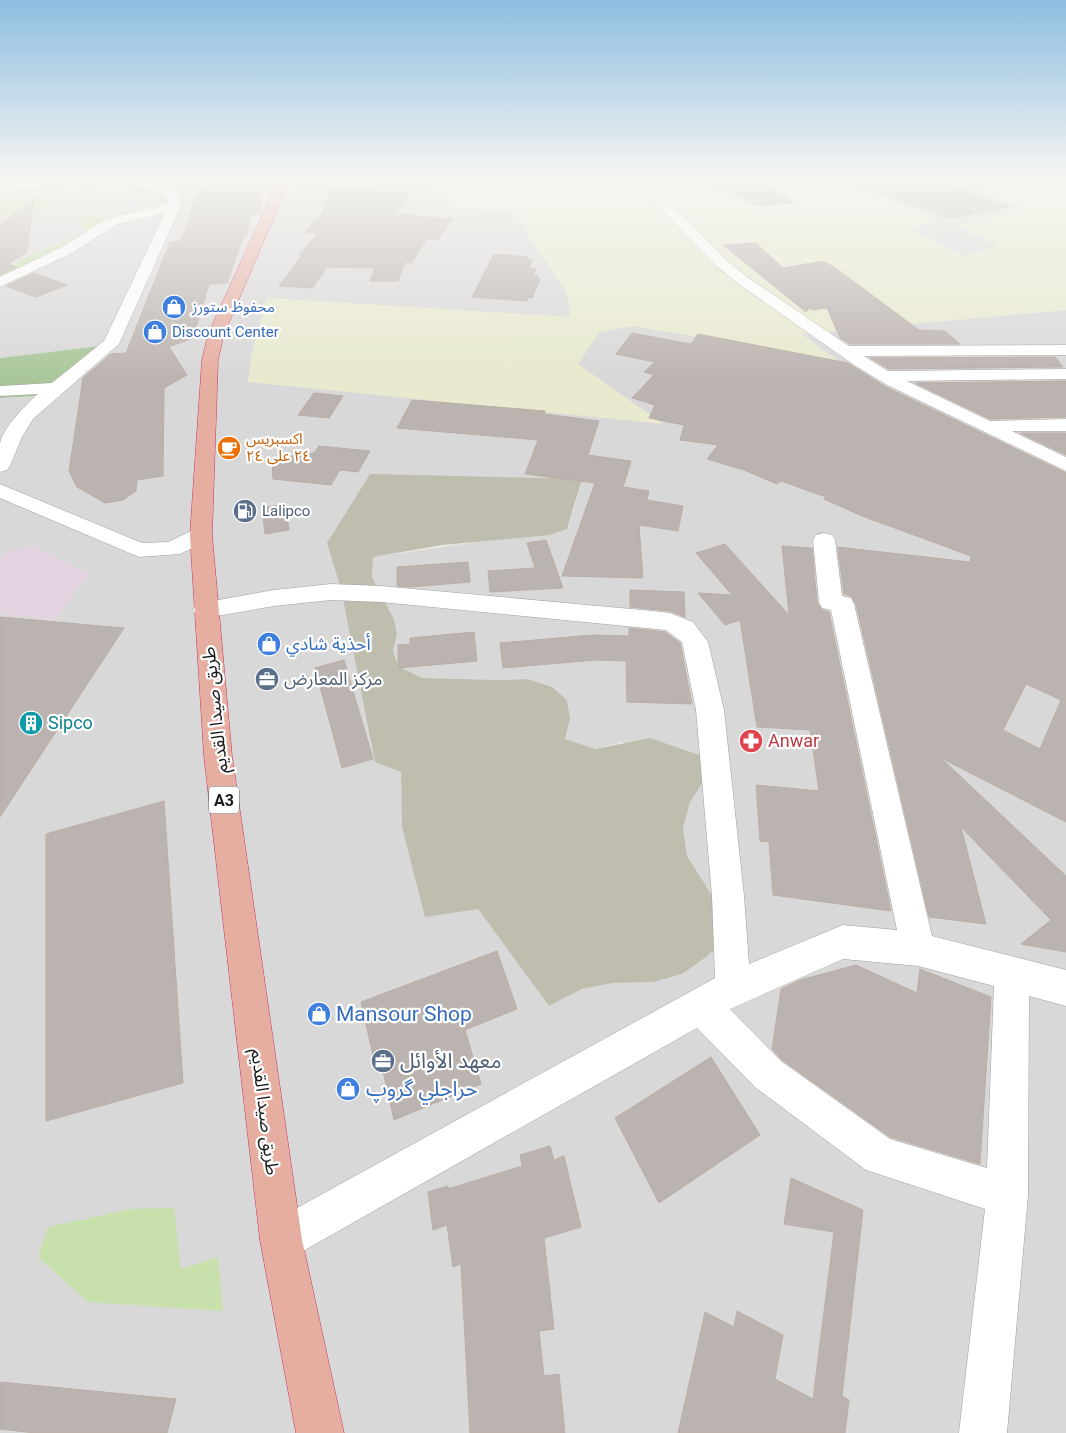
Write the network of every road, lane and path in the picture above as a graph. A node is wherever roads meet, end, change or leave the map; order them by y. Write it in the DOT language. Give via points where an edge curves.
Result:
graph roads {
  1 [pos="74,245"];
  2 [pos="157,245"];
  3 [pos="255,245"];
  4 [pos="704,245"];
  5 [pos="0,283"];
  6 [pos="1066,350"];
  7 [pos="847,351"];
  8 [pos="1066,374"];
  9 [pos="883,376"];
  10 [pos="57,388"];
  11 [pos="0,391"];
  12 [pos="1066,425"];
  13 [pos="986,426"];
  14 [pos="1066,465"];
  15 [pos="0,466"];
  16 [pos="0,490"];
  17 [pos="201,535"];
  18 [pos="824,540"];
  19 [pos="205,610"];
  20 [pos="918,949"];
  21 [pos="1012,975"];
  22 [pos="1066,988"];
  23 [pos="717,997"];
  24 [pos="1007,1195"];
  25 [pos="281,1240"];
  26 [pos="320,1433"];
  27 [pos="983,1433"];
  1 -- 5 [label="street"];
  2 -- 10 [label="street" via="111,344"];
  3 -- 17 [label="highway, طريق صيدا القديم / A3" via="216,334 210,360"];
  4 -- 7 [label="street" via="745,282"];
  6 -- 7 [label="street"];
  7 -- 9 [label="street"];
  8 -- 9 [label="street"];
  9 -- 13 [label="street"];
  10 -- 11 [label="street"];
  10 -- 15 [label="street" via="26,416 12,437"];
  12 -- 13 [label="street"];
  13 -- 14 [label="street"];
  16 -- 17 [label="street" via="139,550 172,549"];
  17 -- 19 [label="highway, طريق صيدا القديم / A3"];
  18 -- 20 [label="street" via="831,602 842,604"];
  19 -- 23 [label="street" via="321,593 381,594 675,622 685,628 695,642 710,710 728,896"];
  19 -- 25 [label="highway, طريق صيدا القديم / A3" via="218,756"];
  20 -- 21 [label="street"];
  20 -- 23 [label="street" via="843,942"];
  21 -- 22 [label="street"];
  21 -- 24 [label="street"];
  23 -- 24 [label="street" via="768,1074 880,1156"];
  23 -- 25 [label="street"];
  24 -- 27 [label="street"];
  25 -- 26 [label="highway, طريق صيدا القديم / A3"];
}
